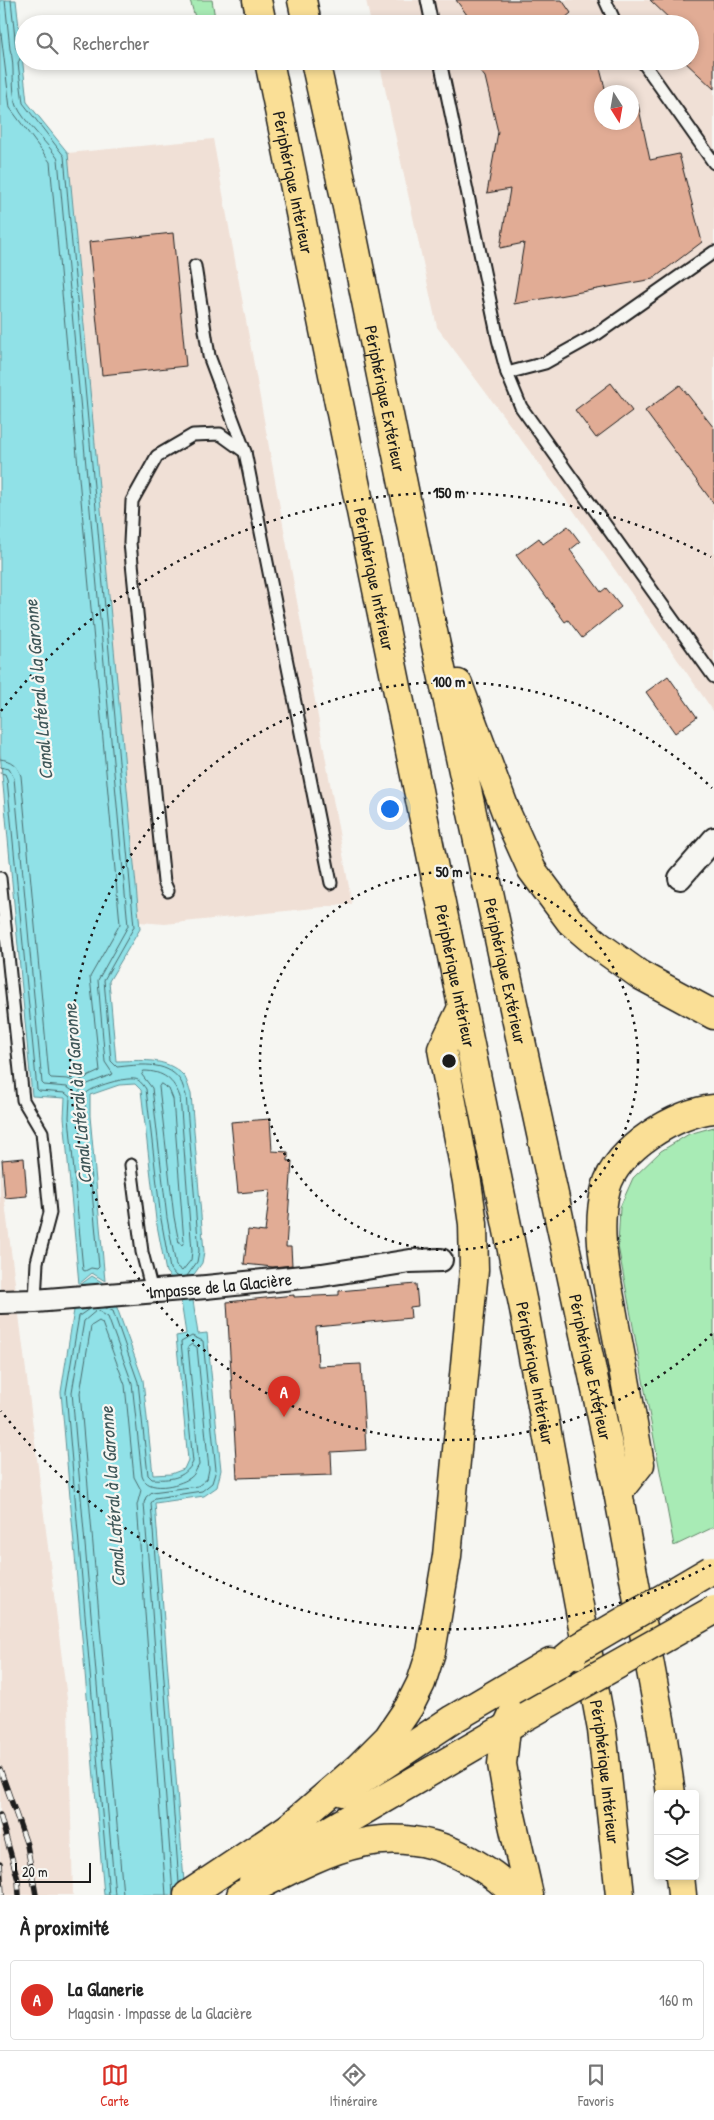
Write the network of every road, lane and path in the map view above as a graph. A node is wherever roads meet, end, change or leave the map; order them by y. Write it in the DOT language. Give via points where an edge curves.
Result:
graph roads {
  1 [pos="257,0"];
  2 [pos="302,0"];
  3 [pos="427,0"];
  4 [pos="605,0"];
  5 [pos="260,15"];
  6 [pos="305,15"];
  7 [pos="430,15"];
  8 [pos="612,15"];
  9 [pos="272,70"];
  10 [pos="317,70"];
  11 [pos="442,70"];
  12 [pos="648,70"];
  13 [pos="714,163"];
  14 [pos="714,252"];
  15 [pos="195,266"];
  16 [pos="507,373"];
  17 [pos="246,452"];
  18 [pos="429,613"];
  19 [pos="714,677"];
  20 [pos="712,846"];
  21 [pos="0,878"];
  22 [pos="680,878"];
  23 [pos="330,883"];
  24 [pos="168,892"];
  25 [pos="462,1008"];
  26 [pos="714,1015"];
  27 [pos="714,1109"];
  28 [pos="131,1164"];
  29 [pos="441,1260"];
  30 [pos="152,1291"];
  31 [pos="35,1301"];
  32 [pos="0,1302"];
  33 [pos="618,1492"];
  34 [pos="713,1569"];
  35 [pos="714,1610"];
  36 [pos="518,1704"];
  37 [pos="670,1790"];
  38 [pos="286,1830"];
  39 [pos="680,1880"];
  40 [pos="225,1885"];
  41 [pos="188,1895"];
  42 [pos="241,1895"];
  43 [pos="514,1895"];
  44 [pos="529,1895"];
  45 [pos="620,1895"];
  46 [pos="682,1895"];
  1 -- 5 [label="main road"];
  2 -- 6 [label="main road"];
  3 -- 7 [label="lane"];
  4 -- 8 [label="lane"];
  9 -- 25 [label="main road, Périphérique Intérieur"];
  10 -- 18 [label="main road, Périphérique Extérieur"];
  11 -- 16 [label="lane"];
  12 -- 13 [label="lane"];
  14 -- 16 [label="lane" via="597,334 545,363"];
  15 -- 17 [label="lane" via="209,356"];
  16 -- 19 [label="lane" via="521,407"];
  17 -- 23 [label="lane"];
  17 -- 24 [label="lane" via="220,434 193,435 157,456 132,500 130,543 164,882"];
  18 -- 26 [label="main road" via="506,812 532,870 570,921 598,945 640,975"];
  18 -- 33 [label="main road, Périphérique Extérieur"];
  20 -- 22 [label="street"];
  21 -- 31 [label="lane" via="23,1100 42,1132 50,1213 37,1262"];
  25 -- 38 [label="main road" via="442,1049 467,1182 473,1224 474,1270 447,1556 431,1652 421,1683 388,1738"];
  25 -- 45 [label="main road, Périphérique Intérieur" via="524,1309 602,1730"];
  27 -- 33 [label="main road" via="670,1123 644,1138 621,1160 606,1186 601,1219 604,1264 640,1464"];
  28 -- 30 [label="lane" via="142,1252"];
  29 -- 30 [label="street, Impasse de la Glacière"];
  30 -- 31 [label="street, Impasse de la Glacière"];
  31 -- 32 [label="street, Impasse de la Glacière"];
  33 -- 37 [label="main road, Périphérique Extérieur"];
  34 -- 36 [label="main road, bridge" via="578,1648"];
  35 -- 36 [label="main road, bridge"];
  36 -- 38 [label="main road" via="453,1719"];
  36 -- 40 [label="main road" via="287,1855"];
  36 -- 44 [label="main road" via="502,1764"];
  38 -- 40 [label="main road"];
  39 -- 46 [label="main road"];
  40 -- 41 [label="main road"];
  42 -- 43 [label="main road" via="326,1853 385,1838 420,1842 454,1852 485,1869"];
}
